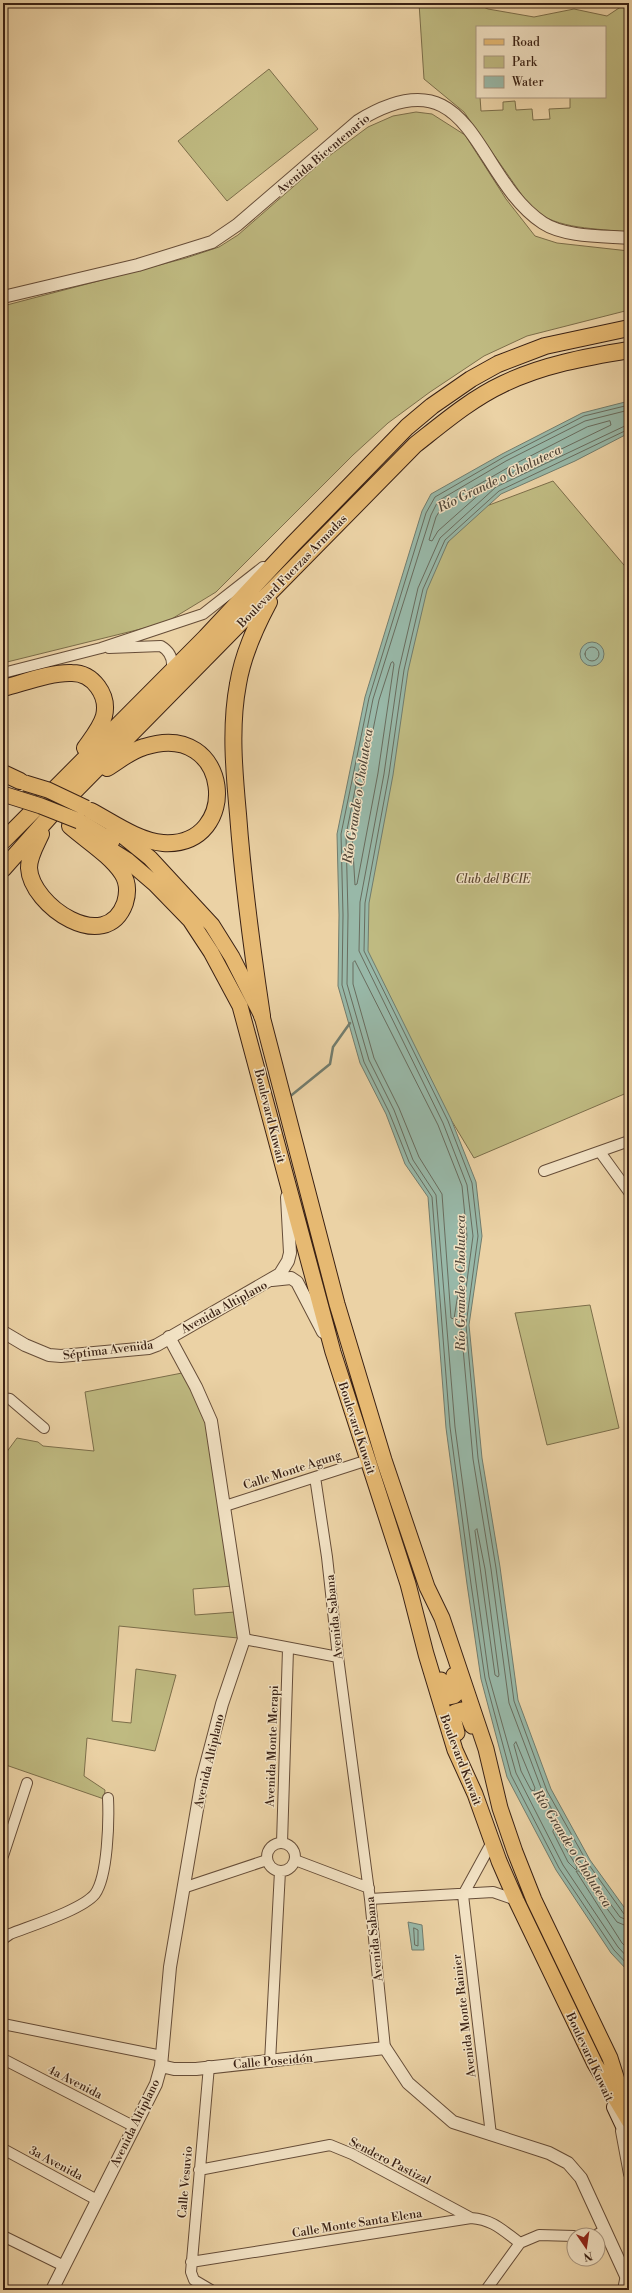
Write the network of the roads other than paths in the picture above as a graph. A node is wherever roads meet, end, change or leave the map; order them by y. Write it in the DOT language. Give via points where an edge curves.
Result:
graph roads {
  1 [pos="629,238"];
  2 [pos="3,297"];
  3 [pos="629,328"];
  4 [pos="629,350"];
  5 [pos="293,544"];
  6 [pos="277,586"];
  7 [pos="101,648"];
  8 [pos="171,672"];
  9 [pos="3,673"];
  10 [pos="3,688"];
  11 [pos="3,772"];
  12 [pos="69,774"];
  13 [pos="3,778"];
  14 [pos="23,782"];
  15 [pos="80,785"];
  16 [pos="4,799"];
  17 [pos="88,809"];
  18 [pos="51,815"];
  19 [pos="71,824"];
  20 [pos="3,840"];
  21 [pos="3,869"];
  22 [pos="262,1016"];
  23 [pos="629,1142"];
  24 [pos="600,1152"];
  25 [pos="544,1171"];
  26 [pos="286,1182"];
  27 [pos="629,1192"];
  28 [pos="272,1280"];
  29 [pos="3,1332"];
  30 [pos="170,1337"];
  31 [pos="333,1352"];
  32 [pos="3,1398"];
  33 [pos="44,1428"];
  34 [pos="368,1460"];
  35 [pos="315,1476"];
  36 [pos="225,1506"];
  37 [pos="408,1584"];
  38 [pos="427,1587"];
  39 [pos="244,1639"];
  40 [pos="288,1649"];
  41 [pos="338,1657"];
  42 [pos="27,1783"];
  43 [pos="475,1794"];
  44 [pos="108,1798"];
  45 [pos="500,1808"];
  46 [pos="492,1842"];
  47 [pos="282,1843"];
  48 [pos="3,1856"];
  49 [pos="267,1860"];
  50 [pos="295,1860"];
  51 [pos="280,1871"];
  52 [pos="183,1888"];
  53 [pos="369,1888"];
  54 [pos="462,1895"];
  55 [pos="370,1899"];
  56 [pos="516,1900"];
  57 [pos="3,1939"];
  58 [pos="3,2024"];
  59 [pos="385,2048"];
  60 [pos="610,2058"];
  61 [pos="3,2059"];
  62 [pos="161,2061"];
  63 [pos="270,2062"];
  64 [pos="209,2066"];
  65 [pos="629,2099"];
  66 [pos="625,2118"];
  67 [pos="135,2127"];
  68 [pos="491,2135"];
  69 [pos="629,2139"];
  70 [pos="3,2149"];
  71 [pos="199,2170"];
  72 [pos="629,2174"];
  73 [pos="97,2200"];
  74 [pos="471,2218"];
  75 [pos="598,2227"];
  76 [pos="3,2236"];
  77 [pos="566,2236"];
  78 [pos="606,2242"];
  79 [pos="520,2243"];
  80 [pos="629,2260"];
  81 [pos="191,2262"];
  82 [pos="64,2266"];
  83 [pos="627,2277"];
  84 [pos="52,2290"];
  85 [pos="211,2290"];
  86 [pos="486,2290"];
  87 [pos="623,2290"];
  1 -- 2 [label="street, Avenida Bicentenario" via="563,232 544,224 525,210 470,130 450,111 436,102 402,100 377,110 358,122 237,225 212,242 138,265"];
  3 -- 5 [label="highway, Boulevard Fuerzas Armadas" via="545,346 498,364 471,379 407,427"];
  4 -- 6 [label="highway, Boulevard Fuerzas Armadas" via="550,366 503,384 460,409 415,445"];
  5 -- 7 [label="street" via="203,614"];
  5 -- 8 [label="highway, Boulevard Fuerzas Armadas"];
  6 -- 15 [label="highway, Boulevard Fuerzas Armadas"];
  6 -- 22 [label="highway" via="246,649 238,684 234,722 235,776 248,925"];
  7 -- 8 [label="street" via="161,646 170,655 173,663"];
  7 -- 9 [label="street"];
  8 -- 12 [label="highway, Boulevard Fuerzas Armadas"];
  10 -- 12 [label="highway" via="71,673 80,674 95,683 104,698 104,716"];
  11 -- 14 [label="highway"];
  12 -- 20 [label="highway, Boulevard Fuerzas Armadas"];
  13 -- 14 [label="main road, Boulevard Kuwait"];
  14 -- 17 [label="main road, Boulevard Kuwait, bridge"];
  15 -- 17 [label="highway" via="142,747 160,743 179,744 194,750 206,760 214,774 218,789 216,805 210,820 186,839 169,842 152,841"];
  15 -- 18 [label="highway, Boulevard Fuerzas Armadas"];
  16 -- 19 [label="main road"];
  17 -- 22 [label="main road, Boulevard Kuwait" via="150,858 212,925 232,957"];
  18 -- 19 [label="highway" via="30,861 33,883 49,904 74,922 84,926 107,923 116,917 125,902 127,886 123,875 117,866"];
  18 -- 21 [label="highway, Boulevard Fuerzas Armadas"];
  19 -- 26 [label="main road, Boulevard Kuwait" via="108,838 140,863 155,884 190,920 211,952 240,1006"];
  22 -- 38 [label="main road, Boulevard Kuwait" via="337,1304 384,1460"];
  23 -- 24 [label="street"];
  24 -- 25 [label="street"];
  24 -- 27 [label="street"];
  26 -- 28 [label="street, Avenida Altiplano" via="290,1253 285,1267"];
  26 -- 31 [label="main road, Boulevard Kuwait"];
  28 -- 30 [label="street, Avenida Altiplano"];
  28 -- 31 [label="street, Avenida Altiplano" via="291,1278 298,1282"];
  29 -- 30 [label="street, Séptima Avenida" via="40,1352 61,1356 149,1348"];
  30 -- 36 [label="street, Avenida Altiplano" via="211,1421"];
  31 -- 34 [label="main road, Boulevard Kuwait"];
  32 -- 33 [label="street" via="10,1399"];
  34 -- 35 [label="street, Calle Monte Agung"];
  34 -- 37 [label="main road, Boulevard Kuwait"];
  35 -- 36 [label="street, Calle Monte Agung"];
  35 -- 41 [label="street, Avenida Sabana"];
  36 -- 39 [label="street, Avenida Altiplano"];
  37 -- 38 [label="main road" via="445,1694 449,1697 454,1696 458,1686"];
  37 -- 43 [label="main road, Boulevard Kuwait" via="455,1750"];
  38 -- 45 [label="main road, Boulevard Kuwait" via="442,1618 486,1749"];
  39 -- 40 [label="street"];
  39 -- 52 [label="street, Avenida Altiplano" via="222,1704 202,1780"];
  40 -- 41 [label="street"];
  40 -- 47 [label="street, Avenida Monte Merapi"];
  41 -- 53 [label="street, Avenida Sabana"];
  42 -- 48 [label="street"];
  43 -- 45 [label="main road" via="453,1718 455,1712 462,1710 469,1717"];
  43 -- 46 [label="main road, Boulevard Kuwait"];
  44 -- 57 [label="street" via="109,1833 100,1884 95,1894 87,1901"];
  45 -- 60 [label="main road, Boulevard Kuwait" via="534,1900"];
  46 -- 54 [label="street"];
  46 -- 56 [label="main road, Boulevard Kuwait"];
  47 -- 49 [label="street" via="272,1845 266,1854"];
  47 -- 50 [label="street" via="291,1847"];
  49 -- 51 [label="street" via="271,1868"];
  49 -- 52 [label="street"];
  50 -- 51 [label="street" via="286,1870"];
  50 -- 53 [label="street"];
  51 -- 63 [label="street"];
  52 -- 62 [label="street, Avenida Altiplano" via="170,1967"];
  53 -- 55 [label="street, Avenida Sabana"];
  54 -- 55 [label="street"];
  54 -- 56 [label="street" via="493,1892"];
  54 -- 68 [label="street, Avenida Monte Rainier"];
  55 -- 59 [label="street, Avenida Sabana"];
  56 -- 66 [label="main road, Boulevard Kuwait" via="595,2064"];
  58 -- 62 [label="street, Calle Poseidón"];
  59 -- 63 [label="street, Calle Poseidón"];
  59 -- 68 [label="street, Avenida Sabana" via="408,2083 442,2114 453,2122"];
  60 -- 65 [label="main road, Boulevard Kuwait"];
  60 -- 66 [label="main road"];
  61 -- 67 [label="street, 4a Avenida"];
  62 -- 64 [label="street, Calle Poseidón" via="183,2069"];
  62 -- 67 [label="street, Avenida Altiplano" via="156,2084"];
  63 -- 64 [label="street, Calle Poseidón"];
  64 -- 71 [label="street, Calle Vesuvio"];
  66 -- 69 [label="main road, Boulevard Kuwait"];
  66 -- 72 [label="street"];
  67 -- 73 [label="street, Avenida Altiplano"];
  68 -- 75 [label="street, Avenida Sabana" via="549,2153 568,2163 581,2178"];
  70 -- 73 [label="street, 3a Avenida"];
  71 -- 74 [label="street, Sendero Pastizal" via="330,2145 352,2154"];
  71 -- 81 [label="street, Calle Vesuvio"];
  73 -- 82 [label="street, Avenida Altiplano"];
  74 -- 79 [label="street, Calle Monte Santa Elena" via="497,2224"];
  74 -- 81 [label="street, Calle Monte Santa Elena"];
  76 -- 82 [label="street"];
  77 -- 79 [label="street" via="539,2235"];
  78 -- 83 [label="street, Avenida Sabana"];
  79 -- 86 [label="street"];
  80 -- 83 [label="street"];
  81 -- 85 [label="street, Calle Vesuvio" via="194,2280"];
  82 -- 84 [label="street, Avenida Altiplano"];
  83 -- 87 [label="street"];
}
